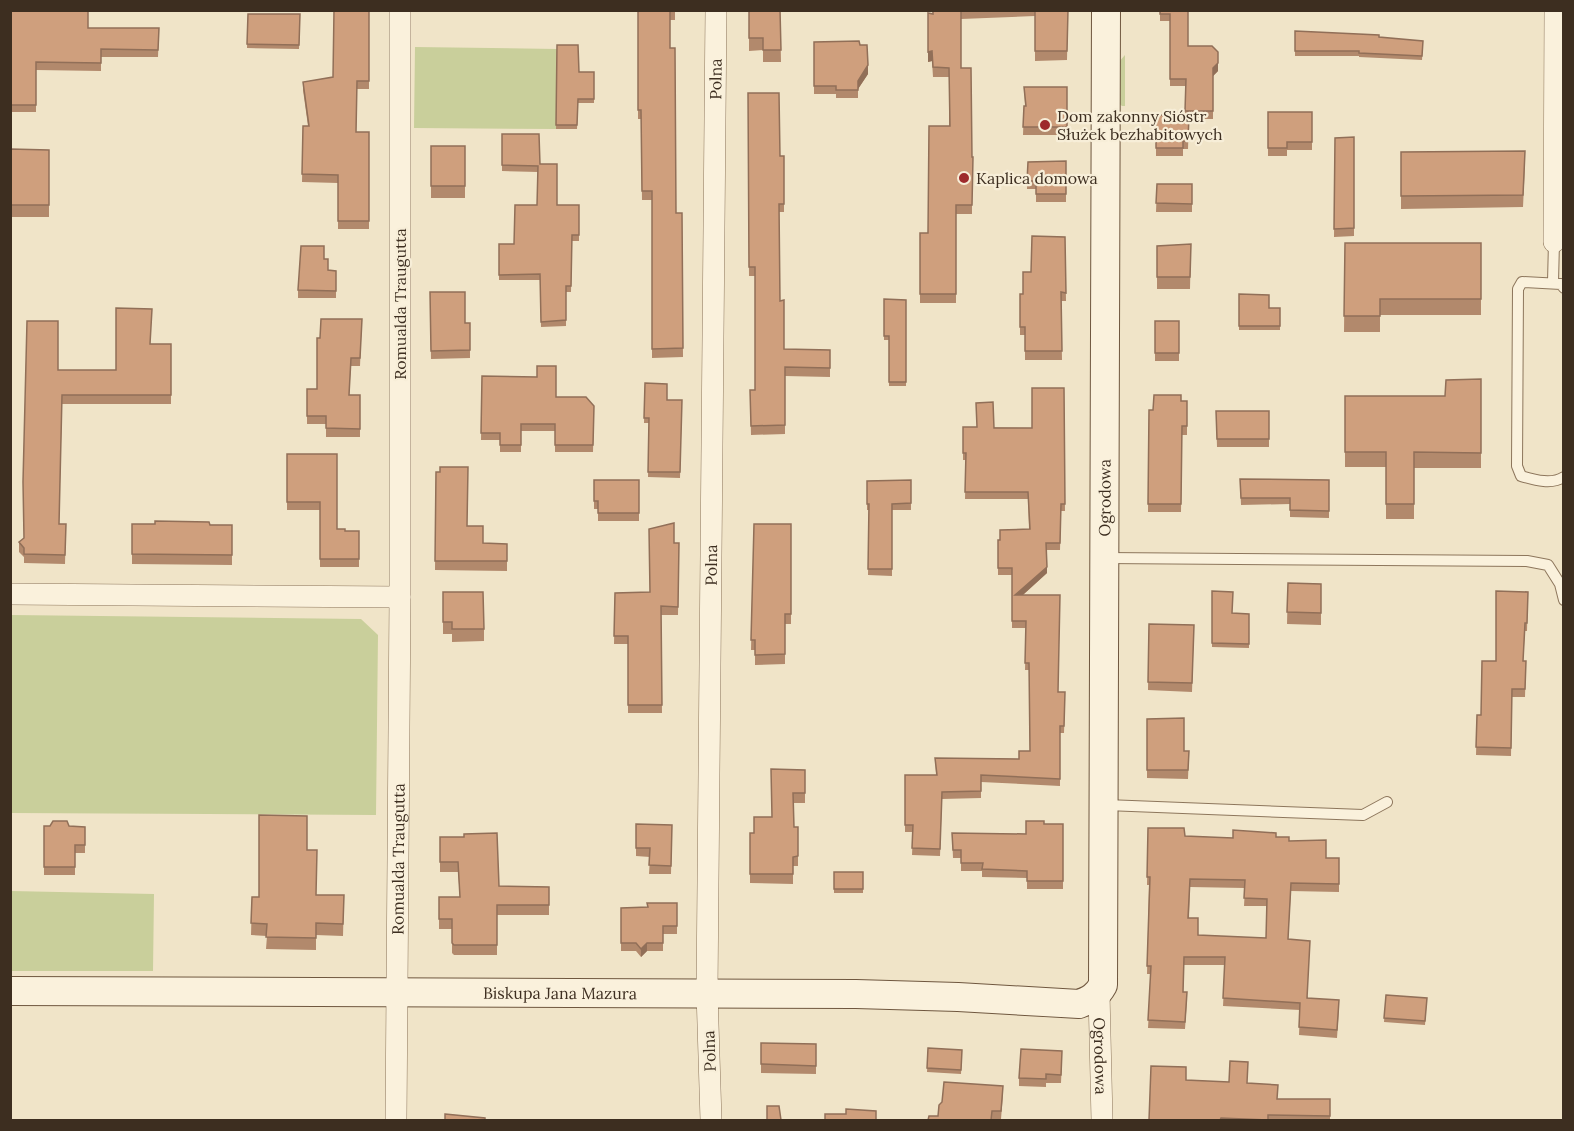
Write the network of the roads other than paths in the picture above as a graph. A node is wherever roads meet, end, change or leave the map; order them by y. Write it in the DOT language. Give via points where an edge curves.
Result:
graph roads {
  1 [pos="400,10"];
  2 [pos="716,10"];
  3 [pos="1106,10"];
  4 [pos="1555,10"];
  5 [pos="1554,242"];
  6 [pos="1553,282"];
  7 [pos="1563,288"];
  8 [pos="1563,477"];
  9 [pos="1104,558"];
  10 [pos="10,594"];
  11 [pos="400,597"];
  12 [pos="1563,600"];
  13 [pos="1387,802"];
  14 [pos="1102,805"];
  15 [pos="1101,989"];
  16 [pos="10,992"];
  17 [pos="396,992"];
  18 [pos="707,992"];
  19 [pos="396,1120"];
  20 [pos="711,1120"];
  21 [pos="1102,1120"];
  1 -- 11 [label="street, Romualda Traugutta"];
  2 -- 18 [label="street, Polna"];
  3 -- 9 [label="street, Ogrodowa"];
  4 -- 5 [label="street"];
  5 -- 6 [label="lane"];
  6 -- 7 [label="lane"];
  6 -- 8 [label="lane" via="1522,282 1518,289 1517,466 1521,476 1536,480 1557,481"];
  9 -- 12 [label="lane" via="1527,561 1548,565 1560,584"];
  9 -- 14 [label="street, Ogrodowa"];
  10 -- 11 [label="street"];
  11 -- 17 [label="street, Romualda Traugutta"];
  13 -- 14 [label="lane" via="1363,815"];
  14 -- 15 [label="street, Ogrodowa"];
  15 -- 18 [label="street, Biskupa Jana Mazura" via="1091,1000 1078,1004 958,997"];
  15 -- 21 [label="street, Ogrodowa"];
  16 -- 17 [label="street, Biskupa Jana Mazura"];
  17 -- 18 [label="street, Biskupa Jana Mazura"];
  17 -- 19 [label="street, Romualda Traugutta"];
  18 -- 20 [label="street, Polna"];
}
